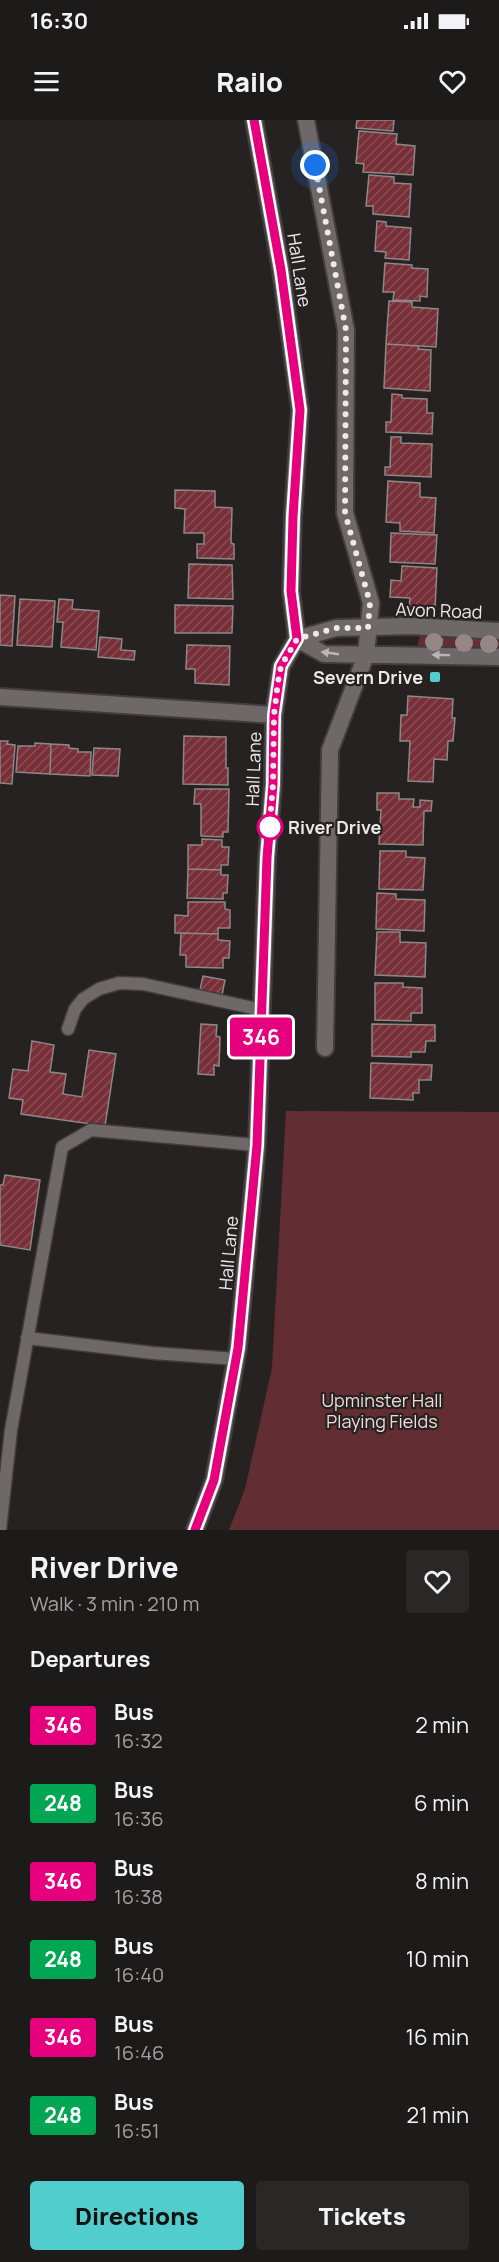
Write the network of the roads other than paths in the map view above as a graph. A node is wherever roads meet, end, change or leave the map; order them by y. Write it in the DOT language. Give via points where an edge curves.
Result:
graph roads {
  1 [pos="254,120"];
  2 [pos="306,120"];
  3 [pos="368,628"];
  4 [pos="499,632"];
  5 [pos="297,639"];
  6 [pos="366,655"];
  7 [pos="499,657"];
  8 [pos="0,697"];
  9 [pos="274,715"];
  10 [pos="262,1010"];
  11 [pos="68,1029"];
  12 [pos="325,1048"];
  13 [pos="257,1145"];
  14 [pos="27,1338"];
  15 [pos="236,1359"];
  16 [pos="0,1530"];
  17 [pos="195,1530"];
  1 -- 5 [label="street, Hall Lane" via="281,270 300,410 291,591"];
  2 -- 3 [label="street, Hall Lane" via="346,330 345,513 370,603"];
  3 -- 4 [label="street, Avon Road"];
  3 -- 5 [label="street, Avon Road" via="336,628"];
  3 -- 6 [label="street, Hall Lane"];
  6 -- 5 [label="street, one-way" via="324,654"];
  5 -- 9 [label="street, Hall Lane" via="281,666"];
  7 -- 6 [label="street, one-way"];
  6 -- 12 [label="street" via="330,750"];
  8 -- 9 [label="street"];
  9 -- 10 [label="street, Hall Lane"];
  10 -- 11 [label="lane" via="120,982 84,999 75,1009"];
  10 -- 13 [label="street, Hall Lane"];
  13 -- 14 [label="lane" via="91,1131 62,1147"];
  13 -- 15 [label="street, Hall Lane"];
  14 -- 15 [label="lane"];
  14 -- 16 [label="lane" via="11,1430"];
  15 -- 17 [label="street, Hall Lane" via="214,1480"];
}
